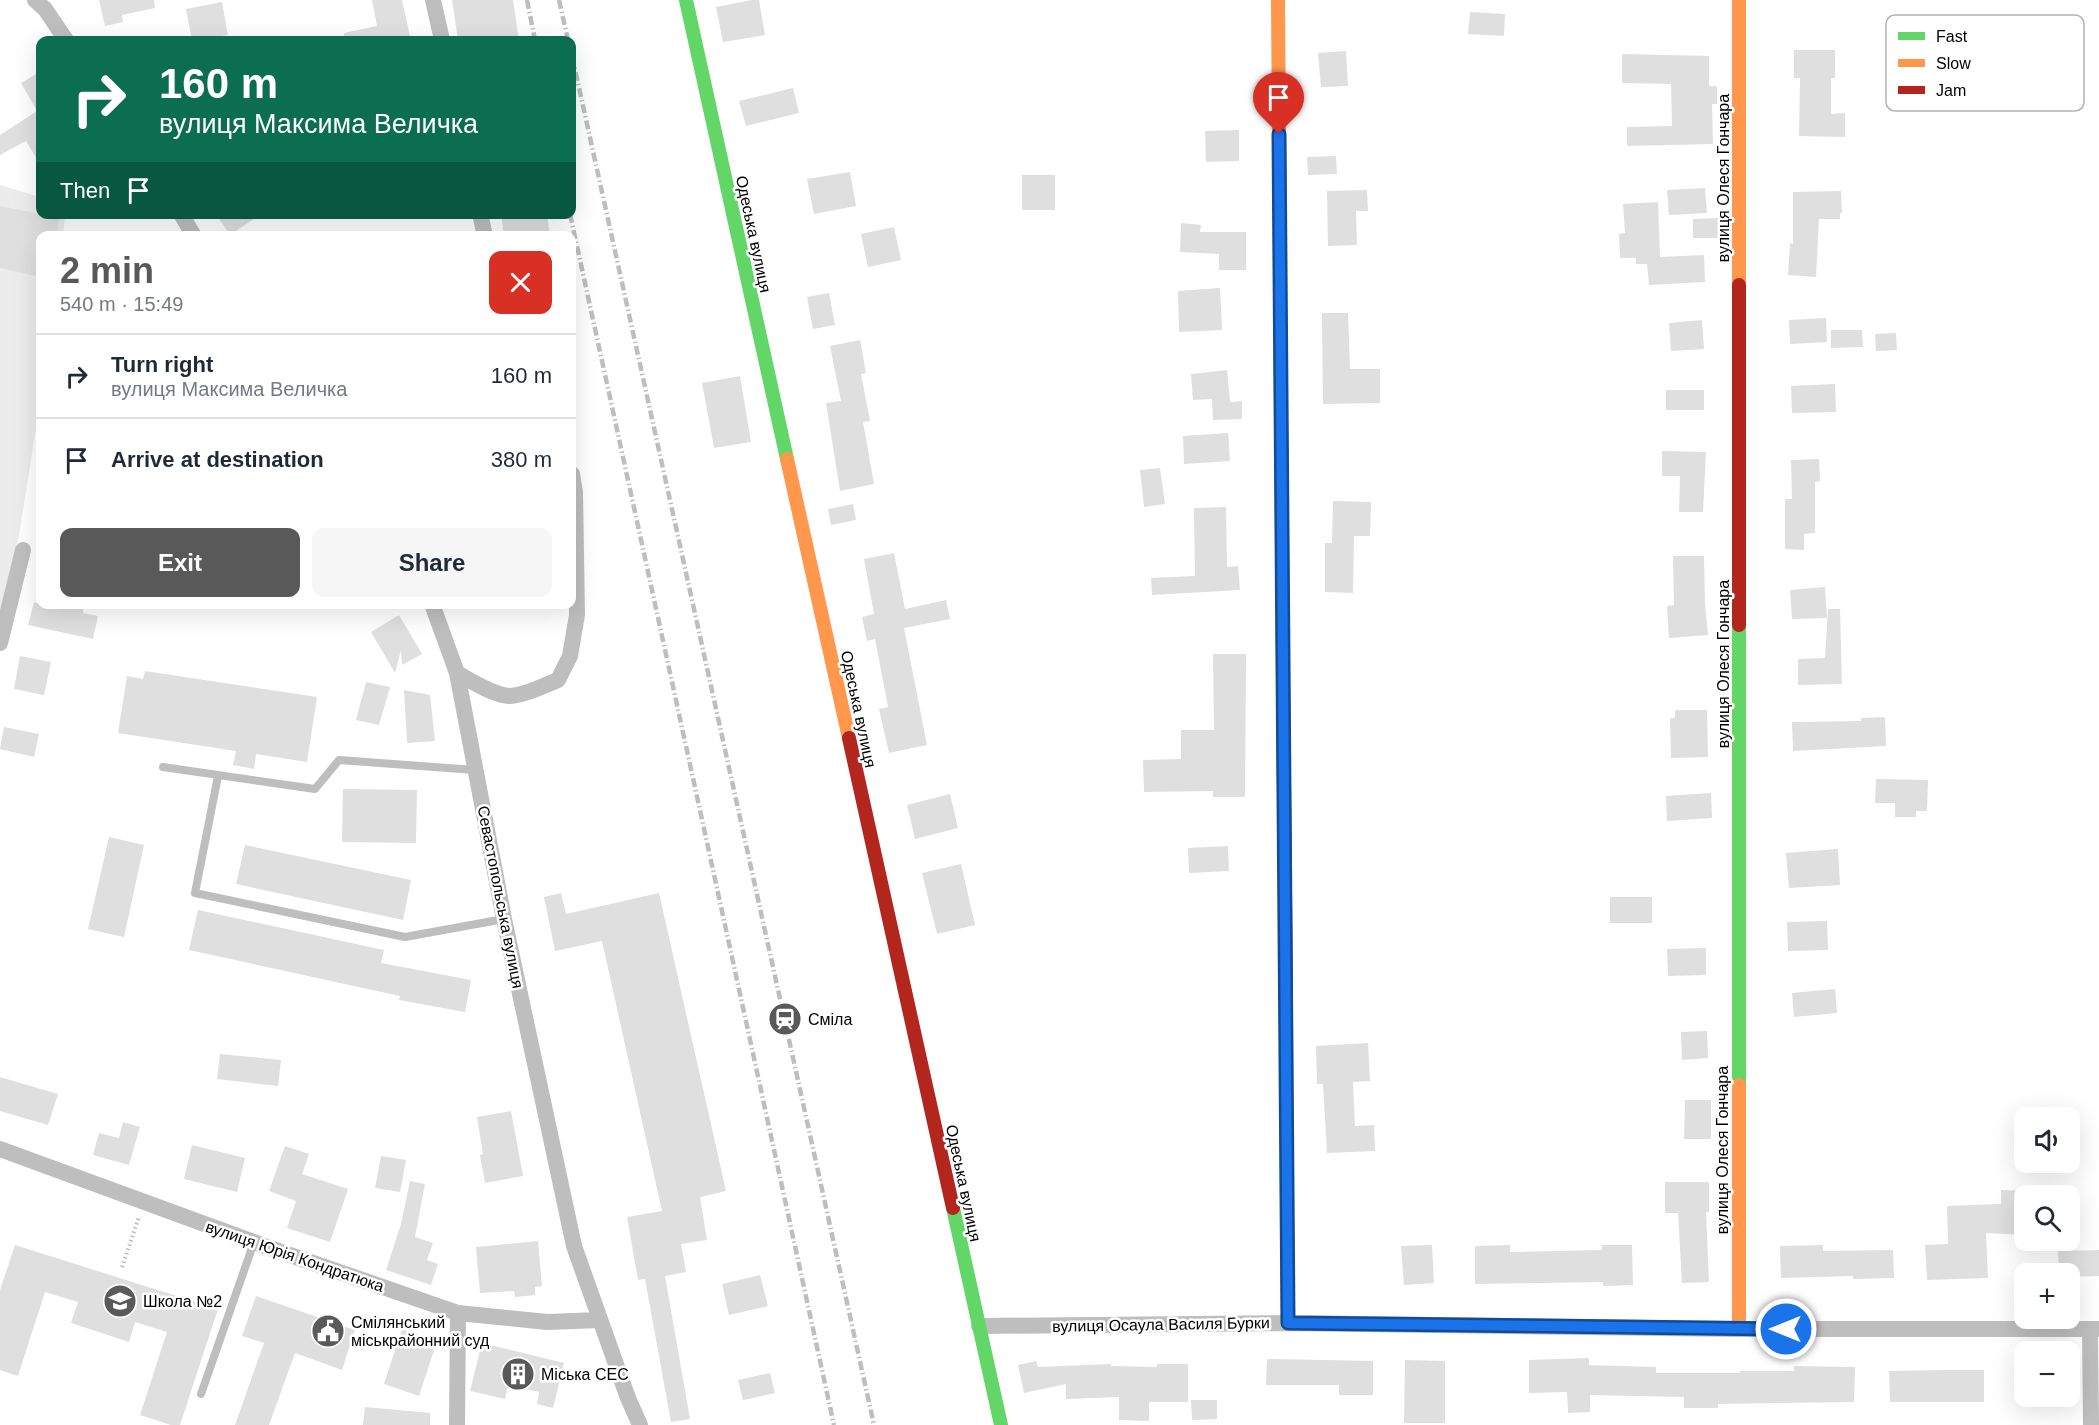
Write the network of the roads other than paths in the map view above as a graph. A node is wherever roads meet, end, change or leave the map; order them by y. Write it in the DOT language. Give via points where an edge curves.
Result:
graph roads {
  1 [pos="35,0"];
  2 [pos="433,0"];
  3 [pos="686,0"];
  4 [pos="1278,0"];
  5 [pos="1739,0"];
  6 [pos="63,36"];
  7 [pos="441,36"];
  8 [pos="23,550"];
  9 [pos="576,554"];
  10 [pos="434,609"];
  11 [pos="0,643"];
  12 [pos="457,673"];
  13 [pos="163,767"];
  14 [pos="475,770"];
  15 [pos="218,776"];
  16 [pos="504,919"];
  17 [pos="0,1149"];
  18 [pos="254,1242"];
  19 [pos="458,1313"];
  20 [pos="600,1320"];
  21 [pos="1288,1323"];
  22 [pos="979,1326"];
  23 [pos="1739,1329"];
  24 [pos="2094,1329"];
  25 [pos="201,1394"];
  26 [pos="457,1425"];
  27 [pos="640,1425"];
  28 [pos="1001,1425"];
  29 [pos="2091,1425"];
  1 -- 6 [label="street"];
  2 -- 7 [label="street"];
  3 -- 22 [label="street, Одеська вулиця"];
  4 -- 21 [label="street"];
  5 -- 23 [label="street, вулиця Олеся Гончара"];
  8 -- 11 [label="street"];
  9 -- 12 [label="street" via="577,615 570,656 558,680 509,696"];
  10 -- 12 [label="street, Севастопольська вулиця"];
  12 -- 14 [label="street, Севастопольська вулиця"];
  13 -- 15 [label="lane"];
  14 -- 15 [label="lane" via="339,760 315,789"];
  14 -- 16 [label="street, Севастопольська вулиця"];
  15 -- 16 [label="lane" via="195,893 405,937"];
  16 -- 20 [label="street, Севастопольська вулиця" via="574,1246"];
  17 -- 18 [label="street, вулиця Юрія Кондратюка"];
  18 -- 19 [label="street, вулиця Юрія Кондратюка"];
  18 -- 25 [label="lane"];
  19 -- 20 [label="street, вулиця Юрія Кондратюка" via="547,1322"];
  19 -- 26 [label="street"];
  20 -- 27 [label="street, Севастопольська вулиця"];
  21 -- 22 [label="street, вулиця Осаула Василя Бурки"];
  21 -- 23 [label="street, вулиця Осаула Василя Бурки"];
  22 -- 28 [label="street, Одеська вулиця"];
  23 -- 24 [label="street, вулиця Осаула Василя Бурки"];
  24 -- 29 [label="street"];
}
